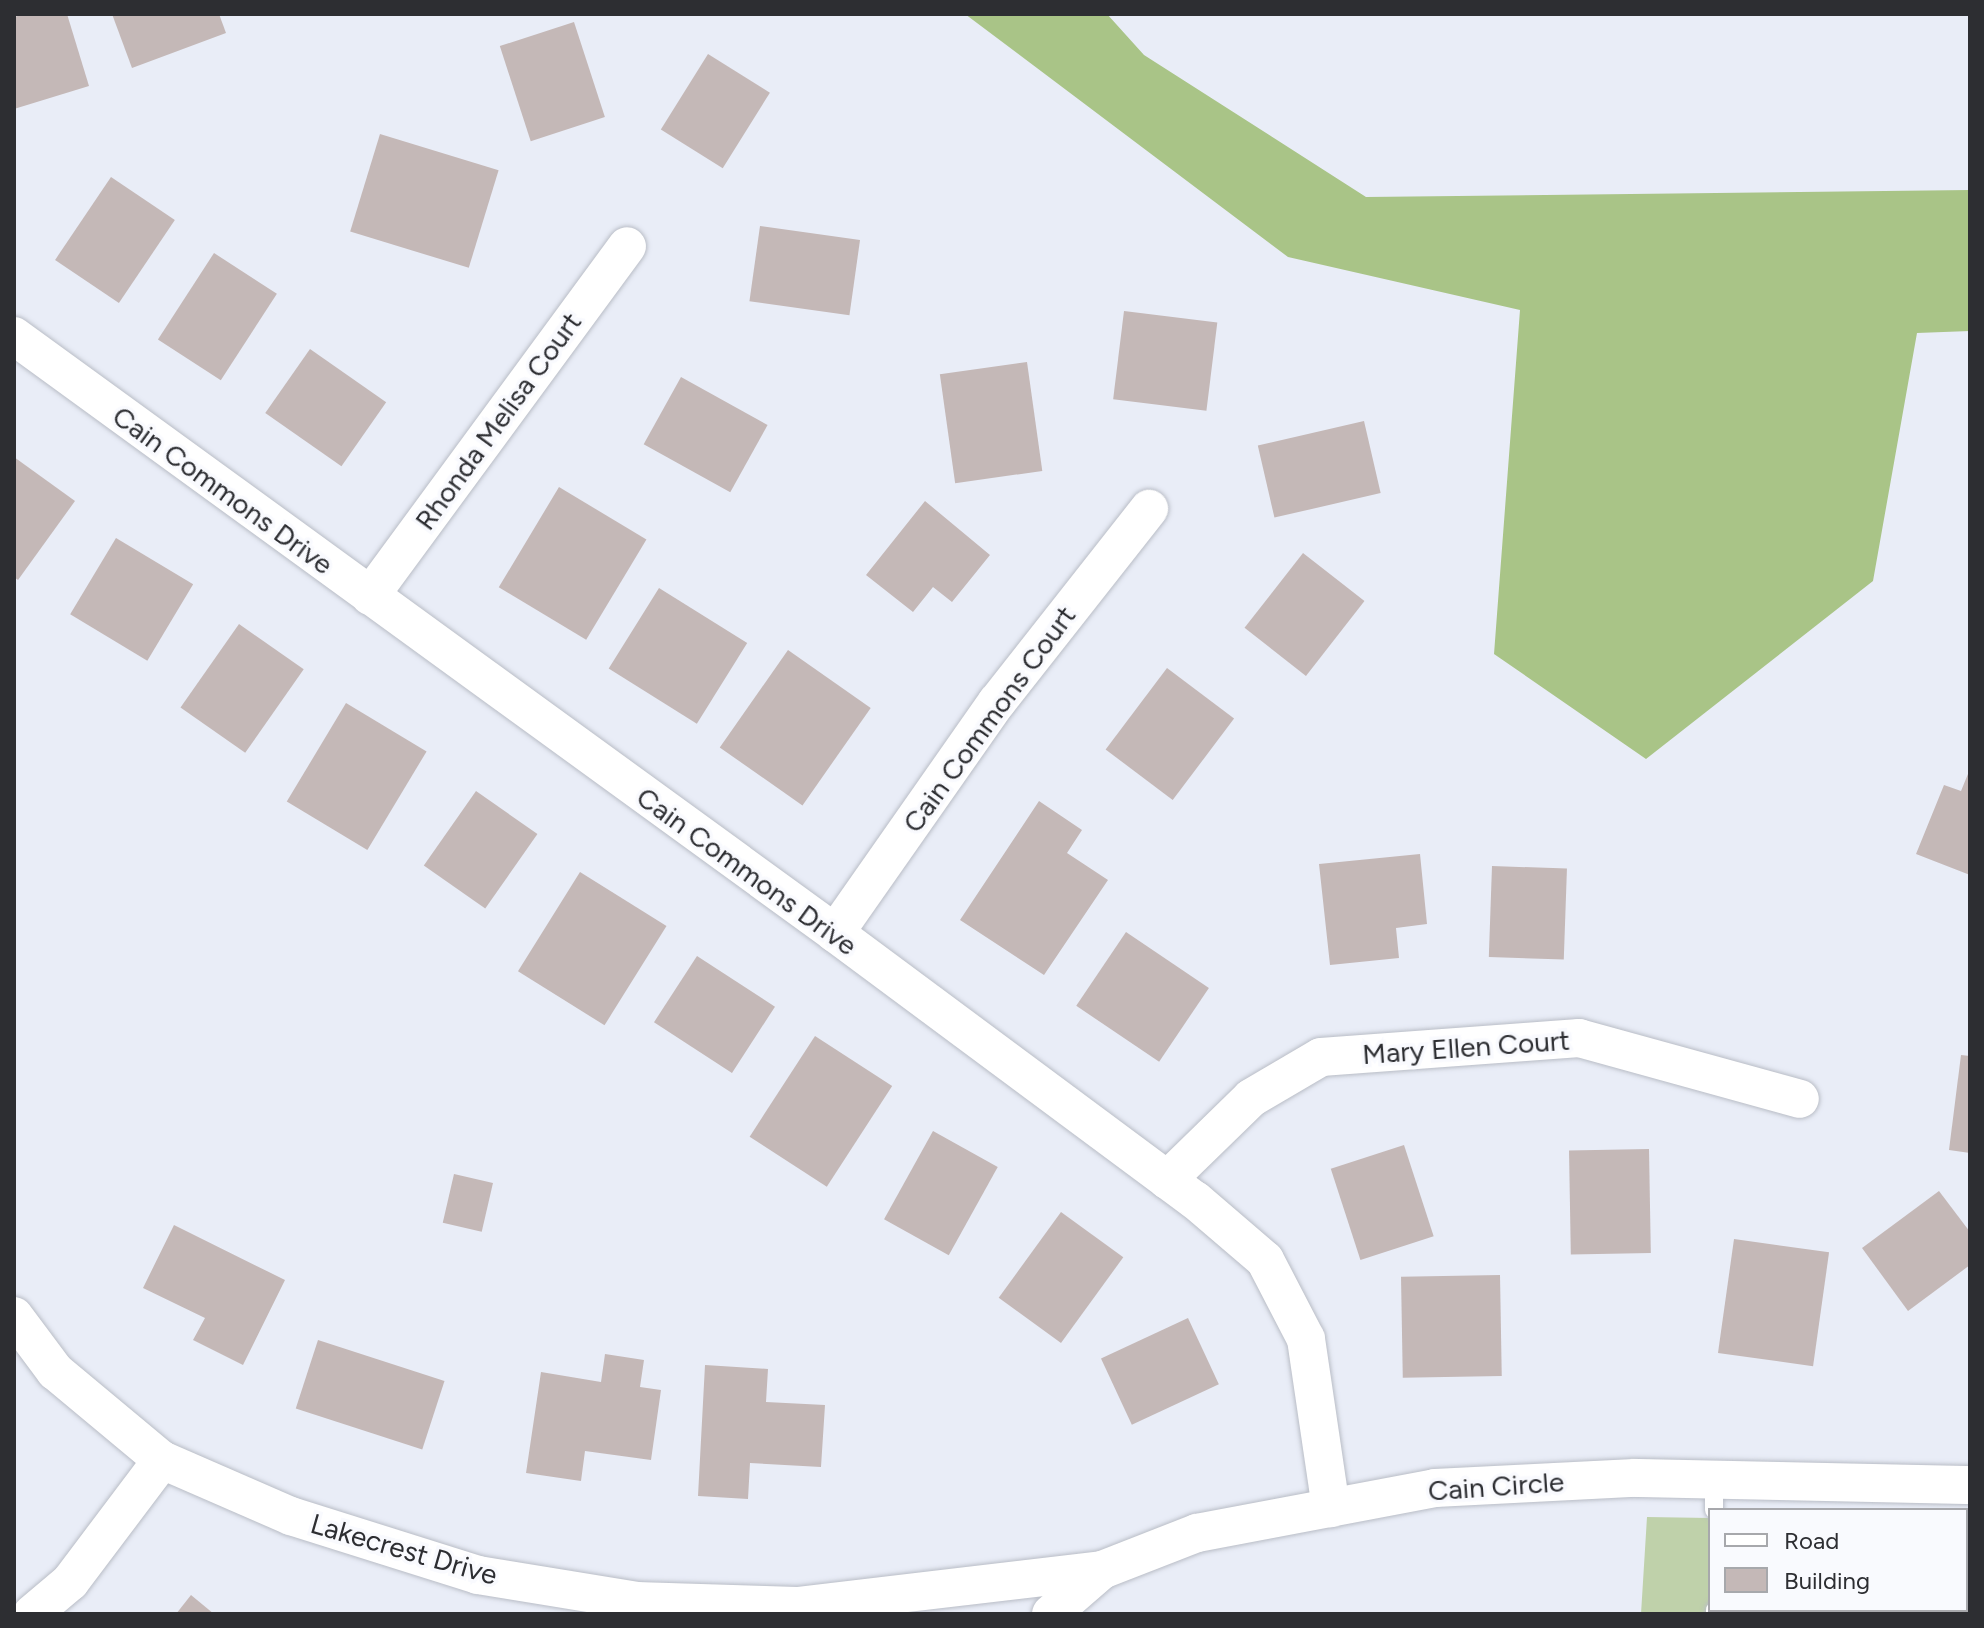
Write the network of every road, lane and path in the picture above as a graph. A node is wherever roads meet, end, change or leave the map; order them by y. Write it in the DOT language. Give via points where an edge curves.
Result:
graph roads {
  1 [pos="627,246"];
  2 [pos="14,336"];
  3 [pos="1149,509"];
  4 [pos="370,596"];
  5 [pos="835,933"];
  6 [pos="1800,1099"];
  7 [pos="1167,1180"];
  8 [pos="14,1316"];
  9 [pos="162,1460"];
  10 [pos="1970,1485"];
  11 [pos="1714,1494"];
  12 [pos="1331,1508"];
  13 [pos="1102,1570"];
  14 [pos="635,1607"];
  15 [pos="32,1614"];
  16 [pos="1051,1614"];
  1 -- 4 [label="street, Rhonda Melisa Court"];
  2 -- 4 [label="street, Cain Commons Drive"];
  3 -- 5 [label="street, Cain Commons Court" via="997,702"];
  4 -- 5 [label="street, Cain Commons Drive"];
  5 -- 7 [label="street, Cain Commons Drive"];
  6 -- 7 [label="street, Mary Ellen Court" via="1579,1038 1321,1057 1251,1098"];
  7 -- 12 [label="street, Cain Commons Drive" via="1265,1260 1306,1339"];
  8 -- 9 [label="street, Lakecrest Drive" via="55,1371"];
  9 -- 14 [label="street, Lakecrest Drive" via="291,1516 478,1575"];
  9 -- 15 [label="street" via="70,1582"];
  10 -- 11 [label="street, Cain Circle"];
  11 -- 12 [label="street, Cain Circle" via="1435,1488"];
  12 -- 13 [label="street, Cain Circle" via="1197,1533"];
  13 -- 14 [label="street, Lakecrest Drive" via="797,1606"];
  13 -- 16 [label="street, Cain Circle"];
}
